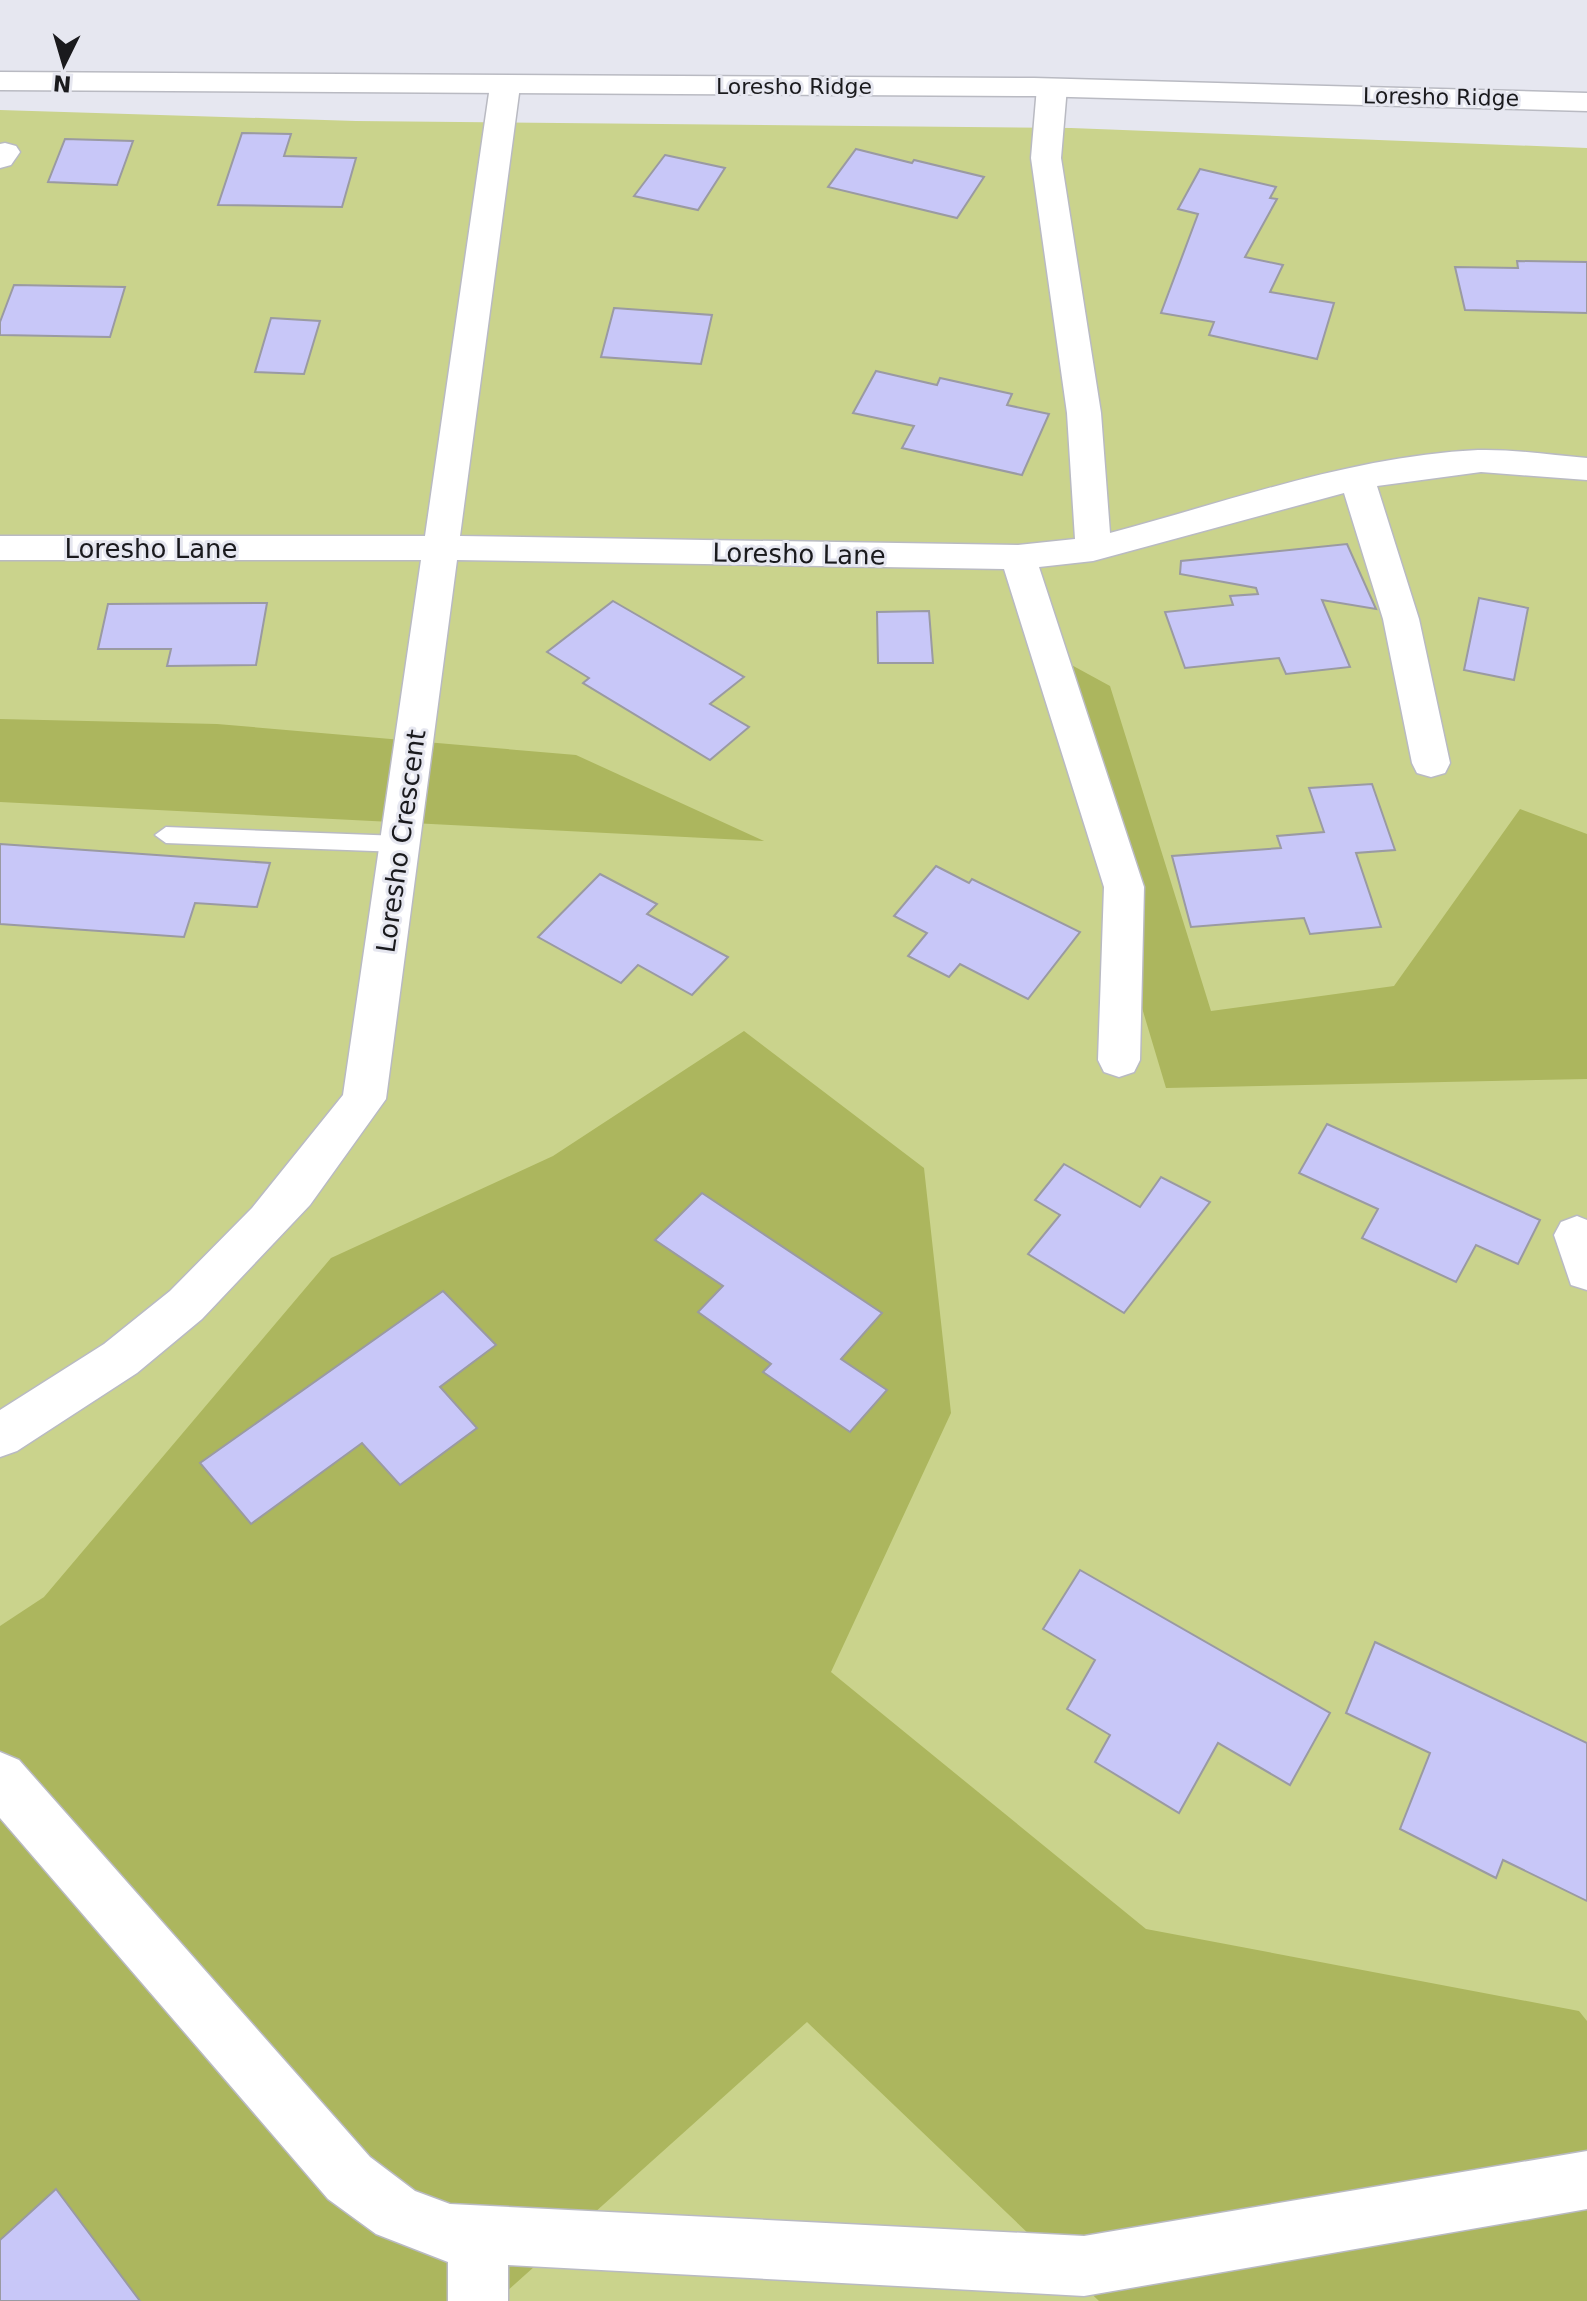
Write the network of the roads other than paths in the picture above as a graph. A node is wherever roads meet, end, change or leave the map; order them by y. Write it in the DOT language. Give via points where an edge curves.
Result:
graph roads {
  1 [pos="0,81"];
  2 [pos="505,86"];
  3 [pos="1052,87"];
  4 [pos="1587,102"];
  5 [pos="1587,469"];
  6 [pos="1357,478"];
  7 [pos="0,548"];
  8 [pos="442,548"];
  9 [pos="1093,549"];
  10 [pos="1018,557"];
  11 [pos="1431,763"];
  12 [pos="166,835"];
  13 [pos="400,844"];
  14 [pos="1119,1060"];
  15 [pos="0,1435"];
  16 [pos="0,1778"];
  17 [pos="1587,2180"];
  18 [pos="478,2234"];
  19 [pos="1087,2284"];
  20 [pos="478,2301"];
  1 -- 2 [label="street, Loresho Ridge"];
  2 -- 3 [label="street, Loresho Ridge"];
  2 -- 8 [label="street, Loresho Crescent"];
  3 -- 4 [label="street, Loresho Ridge"];
  3 -- 9 [label="street" via="1046,158 1084,413"];
  5 -- 6 [label="street, Loresho Lane" via="1481,461"];
  6 -- 9 [label="street, Loresho Lane"];
  6 -- 11 [label="street" via="1401,619"];
  7 -- 8 [label="street, Loresho Lane"];
  8 -- 10 [label="street, Loresho Lane"];
  8 -- 13 [label="street, Loresho Crescent"];
  9 -- 10 [label="street, Loresho Lane"];
  10 -- 14 [label="street" via="1124,887"];
  12 -- 13 [label="lane"];
  13 -- 15 [label="street, Loresho Crescent" via="364,1099 324,1158 237,1256 156,1332"];
  16 -- 18 [label="street" via="349,2178 397,2213 450,2233"];
  17 -- 19 [label="street"];
  18 -- 19 [label="street"];
  18 -- 20 [label="street"];
}
